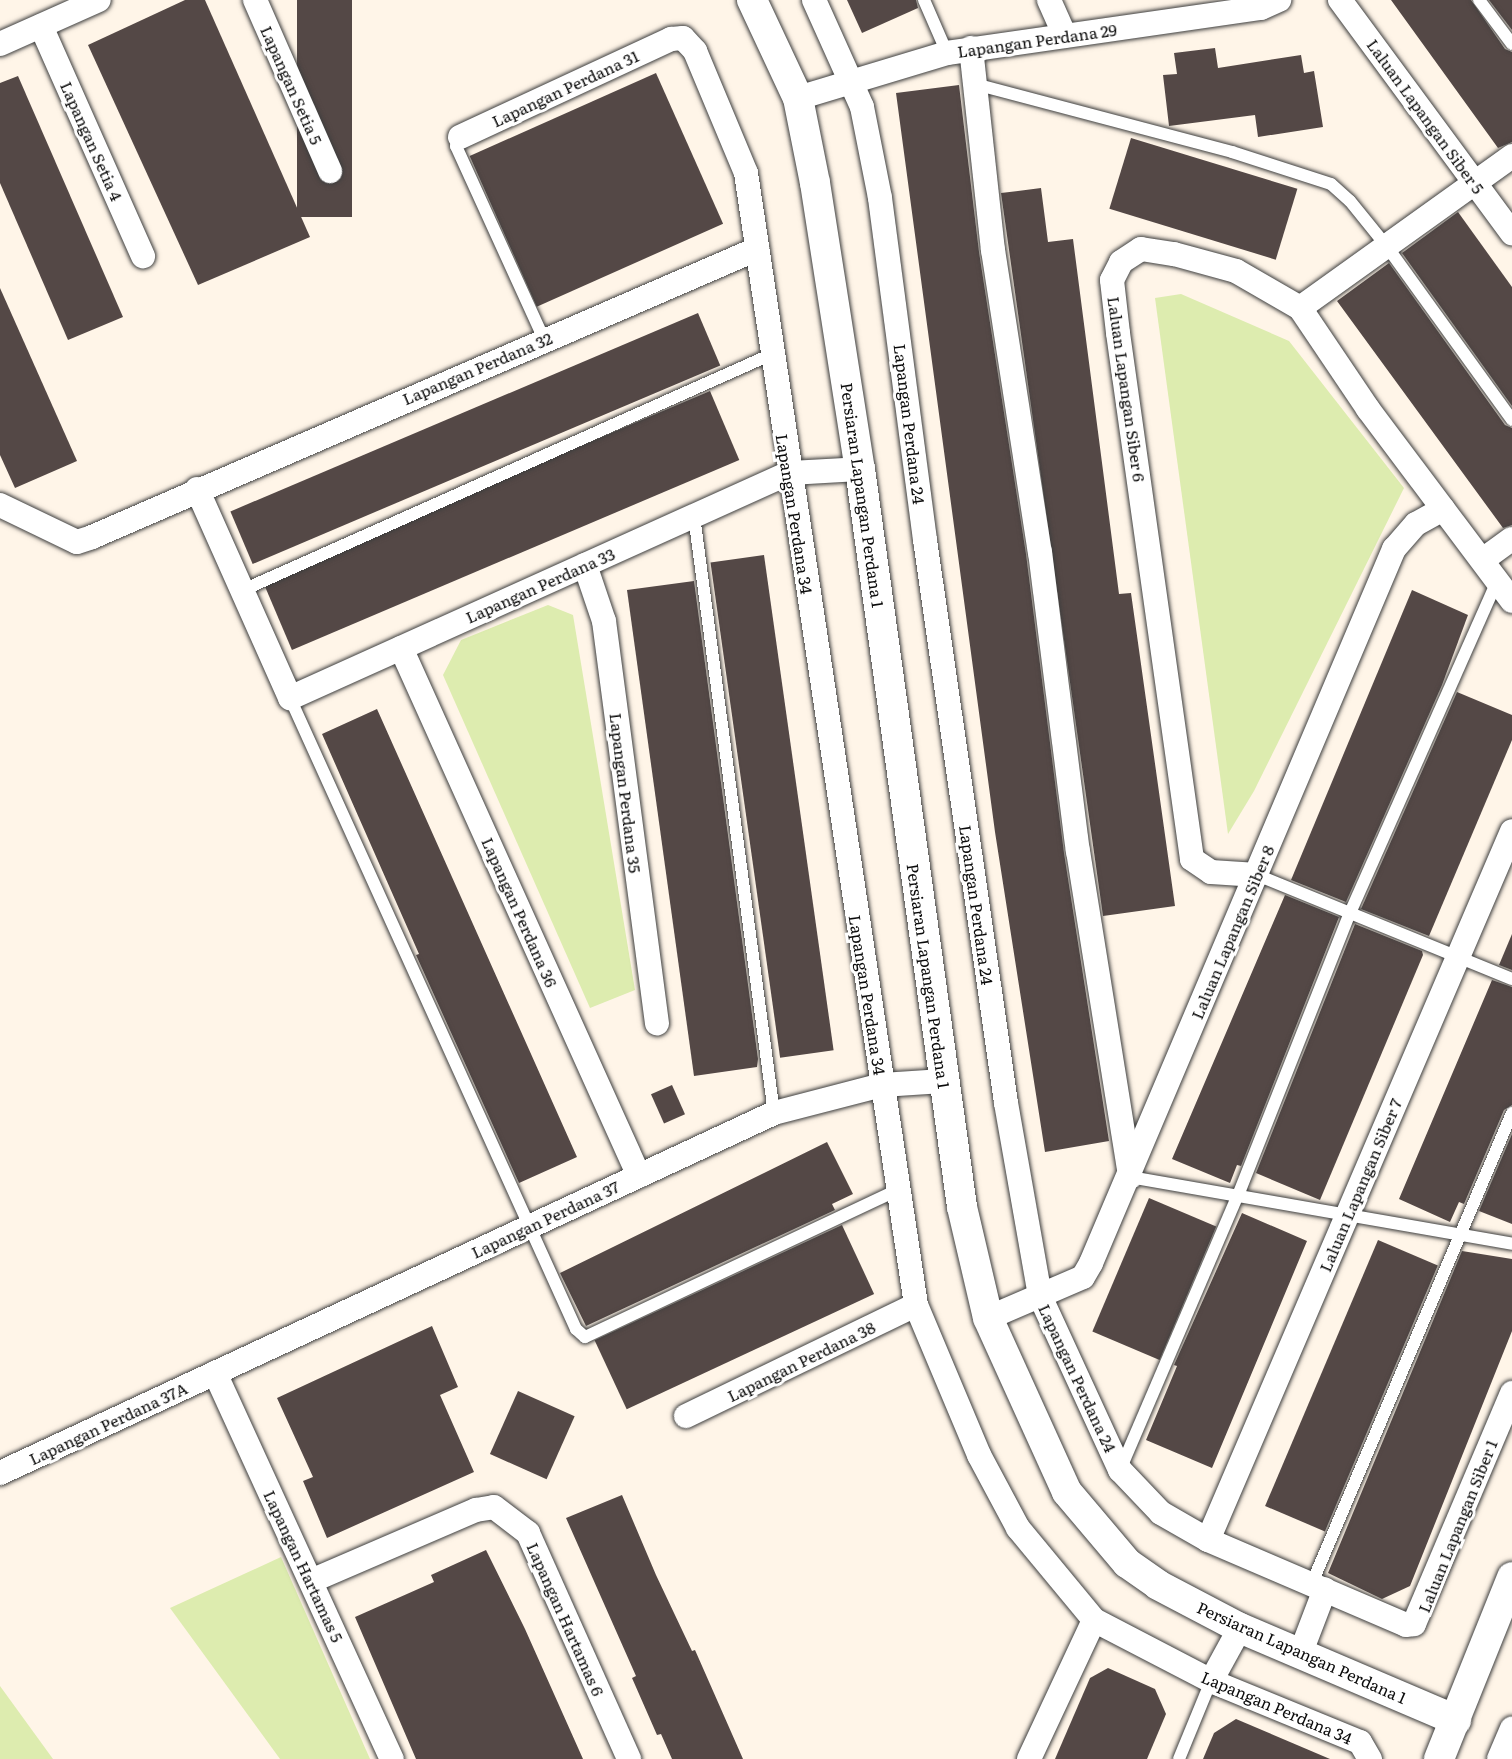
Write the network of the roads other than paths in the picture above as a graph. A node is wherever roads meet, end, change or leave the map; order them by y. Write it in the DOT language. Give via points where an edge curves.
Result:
graph roads {
  1 [pos="99,0"];
  2 [pos="255,0"];
  3 [pos="752,0"];
  4 [pos="814,0"];
  5 [pos="924,0"];
  6 [pos="1049,0"];
  7 [pos="1279,0"];
  8 [pos="1340,0"];
  9 [pos="1479,0"];
  10 [pos="41,26"];
  11 [pos="1065,36"];
  12 [pos="671,39"];
  13 [pos="0,44"];
  14 [pos="1512,44"];
  15 [pos="971,48"];
  16 [pos="948,53"];
  17 [pos="850,80"];
  18 [pos="975,84"];
  19 [pos="798,98"];
  20 [pos="460,137"];
  21 [pos="1512,156"];
  22 [pos="330,171"];
  23 [pos="1474,183"];
  24 [pos="1512,233"];
  25 [pos="1388,248"];
  26 [pos="757,249"];
  27 [pos="143,256"];
  28 [pos="1300,308"];
  29 [pos="544,339"];
  30 [pos="772,354"];
  31 [pos="1512,420"];
  32 [pos="860,469"];
  33 [pos="789,474"];
  34 [pos="197,489"];
  35 [pos="0,505"];
  36 [pos="1443,509"];
  37 [pos="694,516"];
  38 [pos="1512,539"];
  39 [pos="1484,559"];
  40 [pos="585,565"];
  41 [pos="1498,580"];
  42 [pos="243,590"];
  43 [pos="1512,601"];
  44 [pos="401,648"];
  45 [pos="290,698"];
  46 [pos="1512,831"];
  47 [pos="1257,875"];
  48 [pos="1350,913"];
  49 [pos="1458,957"];
  50 [pos="1512,979"];
  51 [pos="657,1024"];
  52 [pos="944,1081"];
  53 [pos="882,1085"];
  54 [pos="774,1113"];
  55 [pos="1512,1113"];
  56 [pos="639,1176"];
  57 [pos="1130,1177"];
  58 [pos="899,1189"];
  59 [pos="1239,1194"];
  60 [pos="1348,1213"];
  61 [pos="531,1226"];
  62 [pos="1462,1234"];
  63 [pos="1512,1244"];
  64 [pos="1040,1296"];
  65 [pos="916,1305"];
  66 [pos="988,1318"];
  67 [pos="215,1373"];
  68 [pos="1512,1393"];
  69 [pos="686,1416"];
  70 [pos="1120,1470"];
  71 [pos="0,1473"];
  72 [pos="1208,1540"];
  73 [pos="1512,1577"];
  74 [pos="311,1581"];
  75 [pos="1318,1586"];
  76 [pos="1094,1620"];
  77 [pos="1414,1624"];
  78 [pos="1240,1628"];
  79 [pos="1301,1652"];
  80 [pos="1211,1682"];
  81 [pos="1456,1720"];
  82 [pos="1512,1729"];
  83 [pos="392,1759"];
  84 [pos="629,1759"];
  85 [pos="1029,1759"];
  86 [pos="1179,1759"];
  87 [pos="1370,1759"];
  88 [pos="1439,1759"];
  89 [pos="1499,1759"];
  1 -- 10 [label="street"];
  2 -- 22 [label="street, Lapangan Setia 5"];
  3 -- 19 [label="street, Persiaran Lapangan Perdana 1"];
  4 -- 17 [label="street, Lapangan Perdana 24"];
  5 -- 16 [label="lane"];
  6 -- 11 [label="street"];
  7 -- 11 [label="street, Lapangan Perdana 29" via="1261,8"];
  8 -- 23 [label="street, Laluan Lapangan Siber 5"];
  9 -- 14 [label="lane"];
  10 -- 13 [label="street"];
  10 -- 27 [label="street, Lapangan Setia 4"];
  11 -- 15 [label="street, Lapangan Perdana 29"];
  12 -- 20 [label="street, Lapangan Perdana 31"];
  12 -- 26 [label="street, Lapangan Perdana 34" via="683,38 695,51 746,173"];
  15 -- 16 [label="street, Lapangan Perdana 29"];
  15 -- 18 [label="street"];
  16 -- 17 [label="street, Lapangan Perdana 29"];
  17 -- 19 [label="street, Lapangan Perdana 29"];
  17 -- 64 [label="street, Lapangan Perdana 24" via="862,107 880,198 1002,1080"];
  18 -- 25 [label="lane" via="1232,152 1331,184"];
  18 -- 57 [label="street" via="993,250 1040,552 1078,851"];
  19 -- 32 [label="street, Persiaran Lapangan Perdana 1"];
  20 -- 29 [label="lane" via="456,146"];
  21 -- 23 [label="street"];
  23 -- 24 [label="street, Laluan Lapangan Siber 5"];
  23 -- 25 [label="street"];
  25 -- 28 [label="street"];
  25 -- 31 [label="lane"];
  26 -- 29 [label="street, Lapangan Perdana 32"];
  26 -- 30 [label="street, Lapangan Perdana 34"];
  28 -- 36 [label="street, Laluan Lapangan Siber 6" via="1368,409"];
  28 -- 47 [label="street, Laluan Lapangan Siber 6" via="1236,271 1141,249 1120,262 1112,280 1192,859 1211,872"];
  29 -- 34 [label="street, Lapangan Perdana 32"];
  30 -- 33 [label="street, Lapangan Perdana 34"];
  30 -- 42 [label="lane"];
  32 -- 33 [label="street, Lapangan Perdana 33"];
  32 -- 52 [label="street, Persiaran Lapangan Perdana 1"];
  33 -- 37 [label="street, Lapangan Perdana 33"];
  33 -- 53 [label="street, Lapangan Perdana 34"];
  34 -- 35 [label="street, Lapangan Perdana 32" via="77,542"];
  34 -- 42 [label="street"];
  36 -- 39 [label="street, Laluan Lapangan Siber 6"];
  36 -- 47 [label="street, Laluan Lapangan Siber 8" via="1416,525 1394,549"];
  37 -- 40 [label="street, Lapangan Perdana 33"];
  37 -- 54 [label="lane"];
  38 -- 39 [label="street"];
  39 -- 41 [label="street, Laluan Lapangan Siber 6"];
  40 -- 44 [label="street, Lapangan Perdana 33"];
  40 -- 51 [label="street, Lapangan Perdana 35" via="604,621"];
  41 -- 43 [label="street, Laluan Lapangan Siber 6"];
  41 -- 48 [label="lane"];
  42 -- 45 [label="street"];
  44 -- 45 [label="street, Lapangan Perdana 33"];
  44 -- 56 [label="street, Lapangan Perdana 36"];
  45 -- 61 [label="lane"];
  46 -- 49 [label="street, Laluan Lapangan Siber 7"];
  47 -- 48 [label="lane"];
  47 -- 57 [label="street, Laluan Lapangan Siber 8"];
  48 -- 49 [label="lane"];
  48 -- 59 [label="lane"];
  49 -- 50 [label="lane"];
  49 -- 60 [label="street, Laluan Lapangan Siber 7"];
  52 -- 53 [label="street, Lapangan Perdana 37"];
  52 -- 66 [label="street, Persiaran Lapangan Perdana 1" via="962,1207"];
  53 -- 54 [label="street, Lapangan Perdana 37"];
  53 -- 58 [label="street, Lapangan Perdana 34"];
  54 -- 56 [label="street, Lapangan Perdana 37"];
  55 -- 62 [label="lane"];
  56 -- 61 [label="street, Lapangan Perdana 37"];
  57 -- 59 [label="lane"];
  57 -- 64 [label="street, Laluan Lapangan Siber 8" via="1083,1277"];
  58 -- 61 [label="lane" via="585,1337 576,1329"];
  58 -- 65 [label="street, Lapangan Perdana 34"];
  59 -- 60 [label="lane"];
  59 -- 70 [label="lane"];
  60 -- 62 [label="lane"];
  60 -- 72 [label="street, Laluan Lapangan Siber 7"];
  61 -- 67 [label="street, Lapangan Perdana 37"];
  62 -- 63 [label="lane"];
  62 -- 75 [label="lane"];
  64 -- 66 [label="street, Laluan Lapangan Siber 8"];
  64 -- 70 [label="street, Lapangan Perdana 24"];
  65 -- 69 [label="street, Lapangan Perdana 38"];
  65 -- 76 [label="street, Lapangan Perdana 34" via="979,1455 1018,1528"];
  66 -- 78 [label="street, Persiaran Lapangan Perdana 1" via="1067,1492 1101,1535 1127,1563 1158,1585"];
  67 -- 71 [label="street, Lapangan Perdana 37A"];
  67 -- 74 [label="street, Lapangan Hartamas 5"];
  68 -- 77 [label="street, Laluan Lapangan Siber 1"];
  70 -- 72 [label="street, Lapangan Perdana 24" via="1161,1513"];
  72 -- 75 [label="street, Lapangan Perdana 24"];
  73 -- 81 [label="street"];
  74 -- 83 [label="street, Lapangan Hartamas 5"];
  74 -- 84 [label="street, Lapangan Hartamas 6" via="476,1510 494,1506 528,1533"];
  75 -- 77 [label="street, Lapangan Perdana 24" via="1406,1625"];
  75 -- 79 [label="street"];
  76 -- 80 [label="street, Lapangan Perdana 34"];
  76 -- 85 [label="street"];
  78 -- 79 [label="street, Persiaran Lapangan Perdana 1"];
  78 -- 80 [label="street"];
  79 -- 81 [label="street, Persiaran Lapangan Perdana 1"];
  80 -- 86 [label="lane"];
  80 -- 87 [label="street, Lapangan Perdana 34" via="1360,1742"];
  81 -- 88 [label="street"];
  82 -- 89 [label="street"];
}
